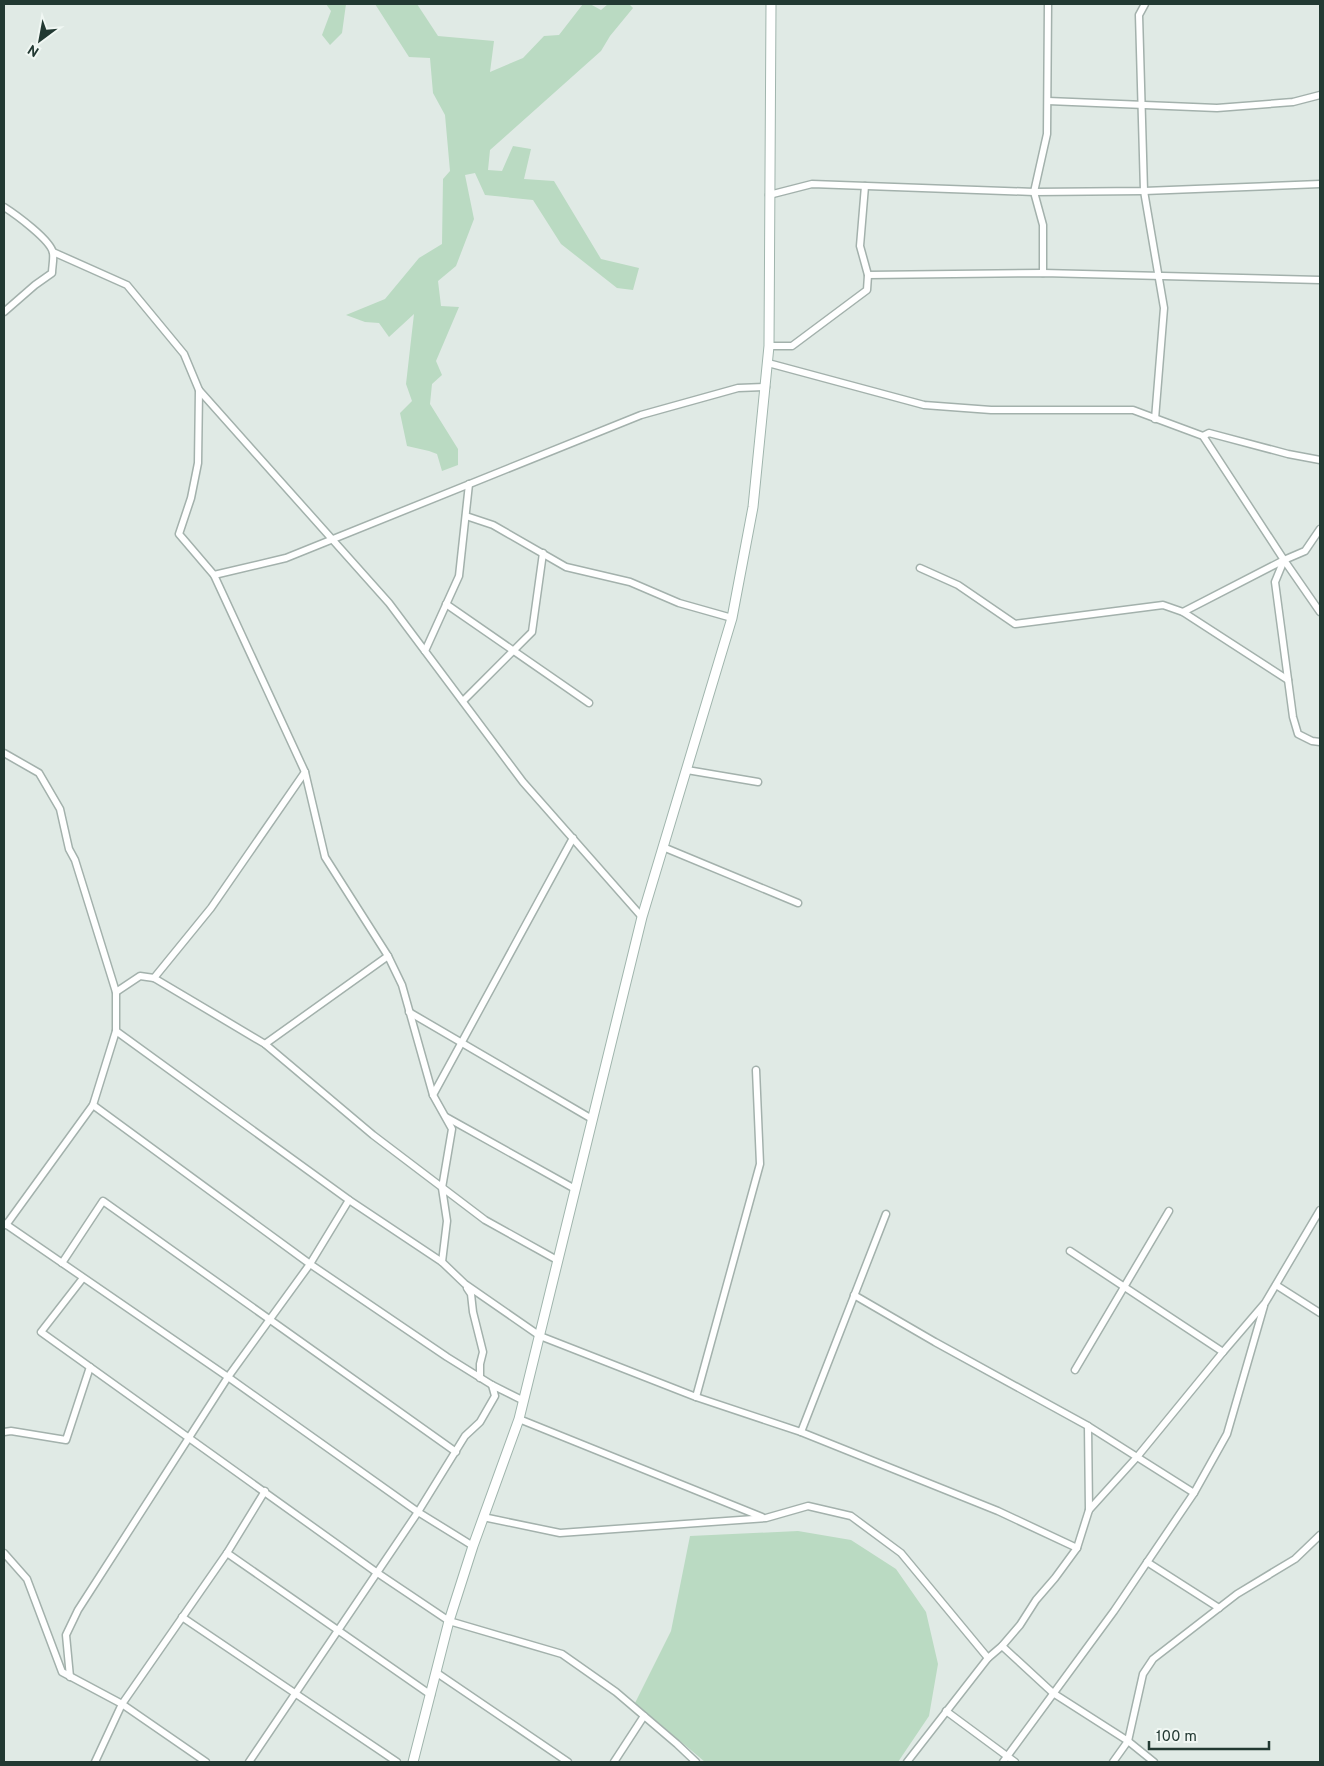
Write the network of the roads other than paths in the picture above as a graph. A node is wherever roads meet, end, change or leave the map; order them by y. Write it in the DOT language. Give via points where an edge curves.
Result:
graph roads {
  1 [pos="771,4"];
  2 [pos="1048,4"];
  3 [pos="1145,4"];
  4 [pos="1320,94"];
  5 [pos="1048,101"];
  6 [pos="1143,105"];
  7 [pos="1320,184"];
  8 [pos="865,186"];
  9 [pos="1144,191"];
  10 [pos="1034,192"];
  11 [pos="769,194"];
  12 [pos="4,206"];
  13 [pos="53,252"];
  14 [pos="1043,273"];
  15 [pos="868,275"];
  16 [pos="1158,277"];
  17 [pos="1320,280"];
  18 [pos="4,312"];
  19 [pos="769,346"];
  20 [pos="768,363"];
  21 [pos="766,388"];
  22 [pos="198,390"];
  23 [pos="1156,419"];
  24 [pos="1203,436"];
  25 [pos="1320,460"];
  26 [pos="469,484"];
  27 [pos="466,516"];
  28 [pos="1320,529"];
  29 [pos="332,540"];
  30 [pos="543,554"];
  31 [pos="1284,560"];
  32 [pos="920,568"];
  33 [pos="214,575"];
  34 [pos="446,604"];
  35 [pos="1183,612"];
  36 [pos="1320,612"];
  37 [pos="732,618"];
  38 [pos="425,651"];
  39 [pos="512,652"];
  40 [pos="1288,680"];
  41 [pos="462,701"];
  42 [pos="589,703"];
  43 [pos="1320,742"];
  44 [pos="4,753"];
  45 [pos="687,770"];
  46 [pos="305,772"];
  47 [pos="758,782"];
  48 [pos="573,838"];
  49 [pos="664,847"];
  50 [pos="798,903"];
  51 [pos="642,917"];
  52 [pos="388,956"];
  53 [pos="154,978"];
  54 [pos="116,992"];
  55 [pos="409,1012"];
  56 [pos="116,1031"];
  57 [pos="462,1042"];
  58 [pos="265,1044"];
  59 [pos="756,1070"];
  60 [pos="433,1095"];
  61 [pos="93,1105"];
  62 [pos="445,1117"];
  63 [pos="592,1119"];
  64 [pos="442,1188"];
  65 [pos="575,1189"];
  66 [pos="349,1200"];
  67 [pos="1320,1210"];
  68 [pos="1169,1211"];
  69 [pos="886,1214"];
  70 [pos="5,1224"];
  71 [pos="1070,1251"];
  72 [pos="557,1260"];
  73 [pos="442,1262"];
  74 [pos="62,1263"];
  75 [pos="310,1264"];
  76 [pos="83,1278"];
  77 [pos="465,1284"];
  78 [pos="1276,1285"];
  79 [pos="1124,1286"];
  80 [pos="854,1295"];
  81 [pos="1265,1303"];
  82 [pos="1320,1313"];
  83 [pos="270,1321"];
  84 [pos="540,1336"];
  85 [pos="1223,1352"];
  86 [pos="90,1367"];
  87 [pos="1075,1370"];
  88 [pos="228,1377"];
  89 [pos="480,1378"];
  90 [pos="492,1385"];
  91 [pos="696,1397"];
  92 [pos="522,1400"];
  93 [pos="519,1419"];
  94 [pos="1088,1426"];
  95 [pos="4,1432"];
  96 [pos="801,1432"];
  97 [pos="189,1437"];
  98 [pos="456,1452"];
  99 [pos="1137,1457"];
  100 [pos="265,1491"];
  101 [pos="1194,1493"];
  102 [pos="1090,1510"];
  103 [pos="418,1512"];
  104 [pos="483,1517"];
  105 [pos="766,1518"];
  106 [pos="1320,1535"];
  107 [pos="473,1546"];
  108 [pos="1077,1548"];
  109 [pos="4,1553"];
  110 [pos="227,1553"];
  111 [pos="1147,1562"];
  112 [pos="376,1572"];
  113 [pos="1219,1608"];
  114 [pos="182,1617"];
  115 [pos="449,1621"];
  116 [pos="337,1630"];
  117 [pos="1002,1646"];
  118 [pos="988,1658"];
  119 [pos="436,1673"];
  120 [pos="70,1677"];
  121 [pos="1053,1693"];
  122 [pos="296,1694"];
  123 [pos="431,1695"];
  124 [pos="122,1704"];
  125 [pos="946,1711"];
  126 [pos="644,1716"];
  127 [pos="1128,1741"];
  128 [pos="1005,1759"];
  129 [pos="95,1762"];
  130 [pos="206,1762"];
  131 [pos="248,1762"];
  132 [pos="397,1762"];
  133 [pos="413,1762"];
  134 [pos="568,1762"];
  135 [pos="614,1762"];
  136 [pos="696,1762"];
  137 [pos="907,1762"];
  138 [pos="1015,1762"];
  139 [pos="1113,1762"];
  140 [pos="1154,1762"];
  1 -- 11 [label="street"];
  2 -- 5 [label="street"];
  3 -- 6 [label="street" via="1139,15"];
  4 -- 6 [label="street" via="1292,102 1217,108"];
  5 -- 6 [label="street"];
  5 -- 10 [label="street" via="1047,134"];
  6 -- 9 [label="street"];
  7 -- 9 [label="street"];
  8 -- 10 [label="street"];
  8 -- 11 [label="street" via="812,184"];
  8 -- 15 [label="street" via="860,246"];
  9 -- 10 [label="street"];
  9 -- 16 [label="street"];
  10 -- 14 [label="street" via="1043,224"];
  11 -- 19 [label="street"];
  12 -- 13 [label="street" via="48,243"];
  13 -- 18 [label="street" via="52,273"];
  13 -- 22 [label="street" via="127,285 184,354"];
  14 -- 15 [label="street"];
  14 -- 16 [label="street"];
  15 -- 19 [label="street" via="867,290 792,346"];
  16 -- 17 [label="street"];
  16 -- 23 [label="street" via="1164,308"];
  19 -- 20 [label="street"];
  20 -- 21 [label="street"];
  20 -- 23 [label="street" via="924,405 991,410 1133,410"];
  21 -- 26 [label="street" via="738,388 641,415"];
  21 -- 37 [label="street" via="753,507"];
  22 -- 29 [label="street"];
  22 -- 33 [label="street" via="198,463 179,534"];
  23 -- 24 [label="street"];
  24 -- 25 [label="street" via="1210,433"];
  24 -- 31 [label="street"];
  26 -- 27 [label="street"];
  26 -- 29 [label="street"];
  27 -- 30 [label="street" via="493,525"];
  27 -- 34 [label="street" via="459,576"];
  28 -- 31 [label="street" via="1305,551"];
  29 -- 33 [label="street" via="286,558"];
  29 -- 38 [label="street" via="389,603"];
  30 -- 37 [label="street" via="566,566 630,582 679,603"];
  30 -- 39 [label="street" via="532,632"];
  31 -- 35 [label="street"];
  31 -- 36 [label="street"];
  31 -- 40 [label="street" via="1275,582"];
  32 -- 35 [label="street" via="958,585 1015,624 1164,605"];
  33 -- 46 [label="street"];
  34 -- 38 [label="street"];
  34 -- 39 [label="street"];
  35 -- 40 [label="street"];
  37 -- 45 [label="street"];
  38 -- 41 [label="street"];
  39 -- 41 [label="street"];
  39 -- 42 [label="street"];
  40 -- 43 [label="street" via="1298,734"];
  41 -- 48 [label="street" via="523,782"];
  44 -- 54 [label="street" via="39,773 60,809 68,849 75,860"];
  45 -- 47 [label="street"];
  45 -- 49 [label="street"];
  46 -- 52 [label="street" via="325,857"];
  46 -- 53 [label="street" via="211,908"];
  48 -- 51 [label="street"];
  48 -- 57 [label="street"];
  49 -- 50 [label="street"];
  49 -- 51 [label="street"];
  51 -- 63 [label="street"];
  52 -- 55 [label="street" via="402,985"];
  52 -- 58 [label="street"];
  53 -- 54 [label="street" via="140,976"];
  53 -- 58 [label="street"];
  54 -- 56 [label="street"];
  55 -- 57 [label="street"];
  55 -- 60 [label="street"];
  56 -- 61 [label="street"];
  56 -- 66 [label="street"];
  57 -- 60 [label="street"];
  57 -- 63 [label="street"];
  58 -- 64 [label="street"];
  59 -- 91 [label="street" via="760,1164"];
  60 -- 62 [label="street"];
  61 -- 70 [label="street"];
  61 -- 75 [label="street"];
  62 -- 64 [label="street" via="452,1129"];
  62 -- 65 [label="street"];
  63 -- 65 [label="street"];
  64 -- 72 [label="street" via="485,1220"];
  64 -- 73 [label="street" via="447,1221"];
  65 -- 72 [label="street"];
  66 -- 73 [label="street"];
  66 -- 75 [label="street"];
  67 -- 78 [label="street"];
  68 -- 79 [label="street"];
  69 -- 80 [label="street"];
  70 -- 74 [label="street"];
  71 -- 79 [label="street"];
  72 -- 84 [label="street"];
  73 -- 77 [label="street"];
  74 -- 76 [label="street"];
  74 -- 83 [label="street" via="103,1201"];
  75 -- 83 [label="street"];
  75 -- 89 [label="street"];
  76 -- 86 [label="street" via="41,1332"];
  76 -- 88 [label="street"];
  77 -- 84 [label="street"];
  77 -- 89 [label="street" via="471,1294 483,1352"];
  78 -- 81 [label="street"];
  78 -- 82 [label="street"];
  79 -- 85 [label="street"];
  79 -- 87 [label="street"];
  80 -- 94 [label="street"];
  80 -- 96 [label="street"];
  81 -- 85 [label="street"];
  81 -- 101 [label="street" via="1227,1434"];
  83 -- 88 [label="street"];
  83 -- 98 [label="street"];
  84 -- 91 [label="street"];
  84 -- 92 [label="street"];
  85 -- 99 [label="street"];
  86 -- 95 [label="street" via="66,1440"];
  86 -- 97 [label="street"];
  88 -- 97 [label="street"];
  88 -- 103 [label="street"];
  89 -- 90 [label="street"];
  90 -- 92 [label="street"];
  90 -- 98 [label="street" via="495,1396 480,1422 465,1436"];
  91 -- 96 [label="street"];
  92 -- 93 [label="street"];
  93 -- 104 [label="street"];
  93 -- 105 [label="street"];
  94 -- 99 [label="street"];
  94 -- 102 [label="street"];
  96 -- 108 [label="street" via="998,1512"];
  97 -- 100 [label="street"];
  97 -- 120 [label="street" via="78,1610 66,1635"];
  98 -- 103 [label="street"];
  99 -- 101 [label="street"];
  99 -- 102 [label="street"];
  100 -- 110 [label="street"];
  100 -- 112 [label="street"];
  101 -- 111 [label="street"];
  102 -- 108 [label="street"];
  103 -- 107 [label="street"];
  103 -- 112 [label="street"];
  104 -- 105 [label="street" via="560,1533"];
  104 -- 107 [label="street"];
  105 -- 118 [label="street" via="808,1506 851,1516 901,1553"];
  106 -- 113 [label="street" via="1295,1559 1236,1594"];
  107 -- 115 [label="street"];
  108 -- 117 [label="street"];
  109 -- 120 [label="street" via="27,1579 62,1672"];
  110 -- 114 [label="street"];
  110 -- 116 [label="street"];
  111 -- 113 [label="street"];
  111 -- 121 [label="street"];
  112 -- 115 [label="street"];
  112 -- 116 [label="street"];
  113 -- 127 [label="street" via="1152,1659 1143,1674"];
  114 -- 122 [label="street"];
  114 -- 124 [label="street"];
  115 -- 119 [label="street"];
  115 -- 126 [label="street" via="562,1654"];
  116 -- 122 [label="street"];
  116 -- 123 [label="street"];
  117 -- 118 [label="street"];
  117 -- 121 [label="street"];
  118 -- 125 [label="street"];
  119 -- 123 [label="street"];
  119 -- 134 [label="street"];
  120 -- 124 [label="street"];
  121 -- 127 [label="street"];
  121 -- 128 [label="street"];
  122 -- 131 [label="street"];
  122 -- 132 [label="street"];
  123 -- 133 [label="street"];
  124 -- 129 [label="street"];
  124 -- 130 [label="street"];
  125 -- 128 [label="street"];
  125 -- 137 [label="street"];
  126 -- 135 [label="street"];
  126 -- 136 [label="street"];
  127 -- 139 [label="street"];
  127 -- 140 [label="street"];
  128 -- 138 [label="street"];
}
